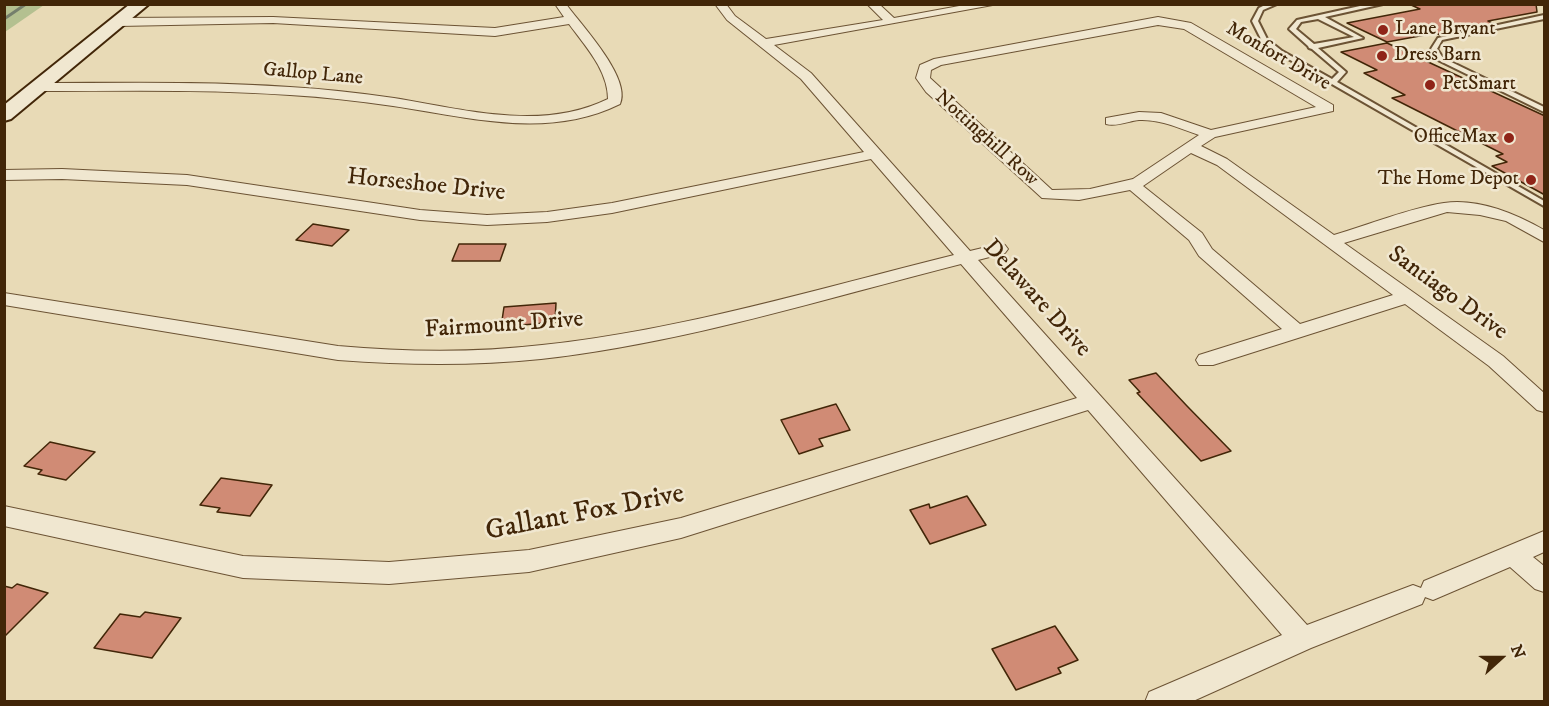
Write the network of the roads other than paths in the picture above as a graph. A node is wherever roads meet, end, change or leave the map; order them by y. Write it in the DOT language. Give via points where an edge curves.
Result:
graph roads {
  1 [pos="141,4"];
  2 [pos="560,4"];
  3 [pos="720,4"];
  4 [pos="872,4"];
  5 [pos="993,4"];
  6 [pos="1274,4"];
  7 [pos="1380,4"];
  8 [pos="1318,17"];
  9 [pos="1545,17"];
  10 [pos="570,20"];
  11 [pos="1534,20"];
  12 [pos="119,21"];
  13 [pos="891,21"];
  14 [pos="1545,24"];
  15 [pos="767,43"];
  16 [pos="1311,47"];
  17 [pos="925,68"];
  18 [pos="1332,82"];
  19 [pos="40,87"];
  20 [pos="1545,110"];
  21 [pos="4,115"];
  22 [pos="1111,121"];
  23 [pos="1210,134"];
  24 [pos="1190,147"];
  25 [pos="875,154"];
  26 [pos="4,175"];
  27 [pos="1133,185"];
  28 [pos="1545,204"];
  29 [pos="1545,237"];
  30 [pos="1332,242"];
  31 [pos="999,249"];
  32 [pos="965,258"];
  33 [pos="1407,297"];
  34 [pos="4,299"];
  35 [pos="1297,332"];
  36 [pos="1206,360"];
  37 [pos="1539,395"];
  38 [pos="1093,401"];
  39 [pos="4,516"];
  40 [pos="1545,541"];
  41 [pos="1514,555"];
  42 [pos="1545,581"];
  43 [pos="1302,639"];
  44 [pos="1158,702"];
  1 -- 12 [label="street"];
  2 -- 10 [label="street"];
  3 -- 15 [label="street, Delaware Drive" via="731,18"];
  4 -- 13 [label="street"];
  5 -- 13 [label="street"];
  6 -- 18 [label="lane" via="1261,9 1255,21 1264,40"];
  7 -- 8 [label="lane"];
  8 -- 16 [label="lane" via="1299,21 1292,29"];
  8 -- 16 [label="lane" via="1360,38"];
  9 -- 11 [label="lane"];
  10 -- 12 [label="street" via="495,32 273,20"];
  10 -- 19 [label="street, Gallop Lane" via="604,65 616,90 615,101 581,116 526,120 278,90"];
  11 -- 14 [label="lane"];
  11 -- 20 [label="lane" via="1440,39 1434,53"];
  12 -- 19 [label="street"];
  13 -- 15 [label="street"];
  15 -- 25 [label="street, Delaware Drive" via="806,76"];
  16 -- 18 [label="lane" via="1343,72"];
  17 -- 23 [label="street, Monfort Drive" via="949,60 1158,21 1173,22 1187,26 1328,108"];
  17 -- 27 [label="street, Nottinghill Row" via="923,78 932,89 1048,195 1069,196"];
  18 -- 28 [label="lane"];
  19 -- 21 [label="street"];
  22 -- 23 [label="street" via="1161,117"];
  23 -- 24 [label="street"];
  24 -- 27 [label="street, Nottinghill Row"];
  24 -- 30 [label="street, Santiago Drive" via="1222,162"];
  25 -- 26 [label="street, Horseshoe Drive" via="612,208 487,220 420,215 187,180"];
  25 -- 32 [label="street, Delaware Drive"];
  27 -- 35 [label="street" via="1196,237 1205,252"];
  29 -- 30 [label="street, Santiago Drive" via="1512,218 1446,207"];
  30 -- 33 [label="street, Santiago Drive"];
  31 -- 32 [label="street, Fairmount Drive"];
  32 -- 34 [label="street, Fairmount Drive" via="671,330 584,348 486,358 386,357 281,346 72,306"];
  32 -- 38 [label="street, Delaware Drive"];
  33 -- 35 [label="street"];
  33 -- 37 [label="street, Santiago Drive"];
  35 -- 36 [label="street"];
  38 -- 39 [label="street, Gallant Fox Drive" via="681,528 529,561 389,573 243,567"];
  38 -- 43 [label="street, Delaware Drive"];
  40 -- 41 [label="street"];
  41 -- 42 [label="street"];
  41 -- 43 [label="street"];
  43 -- 44 [label="street"];
}
